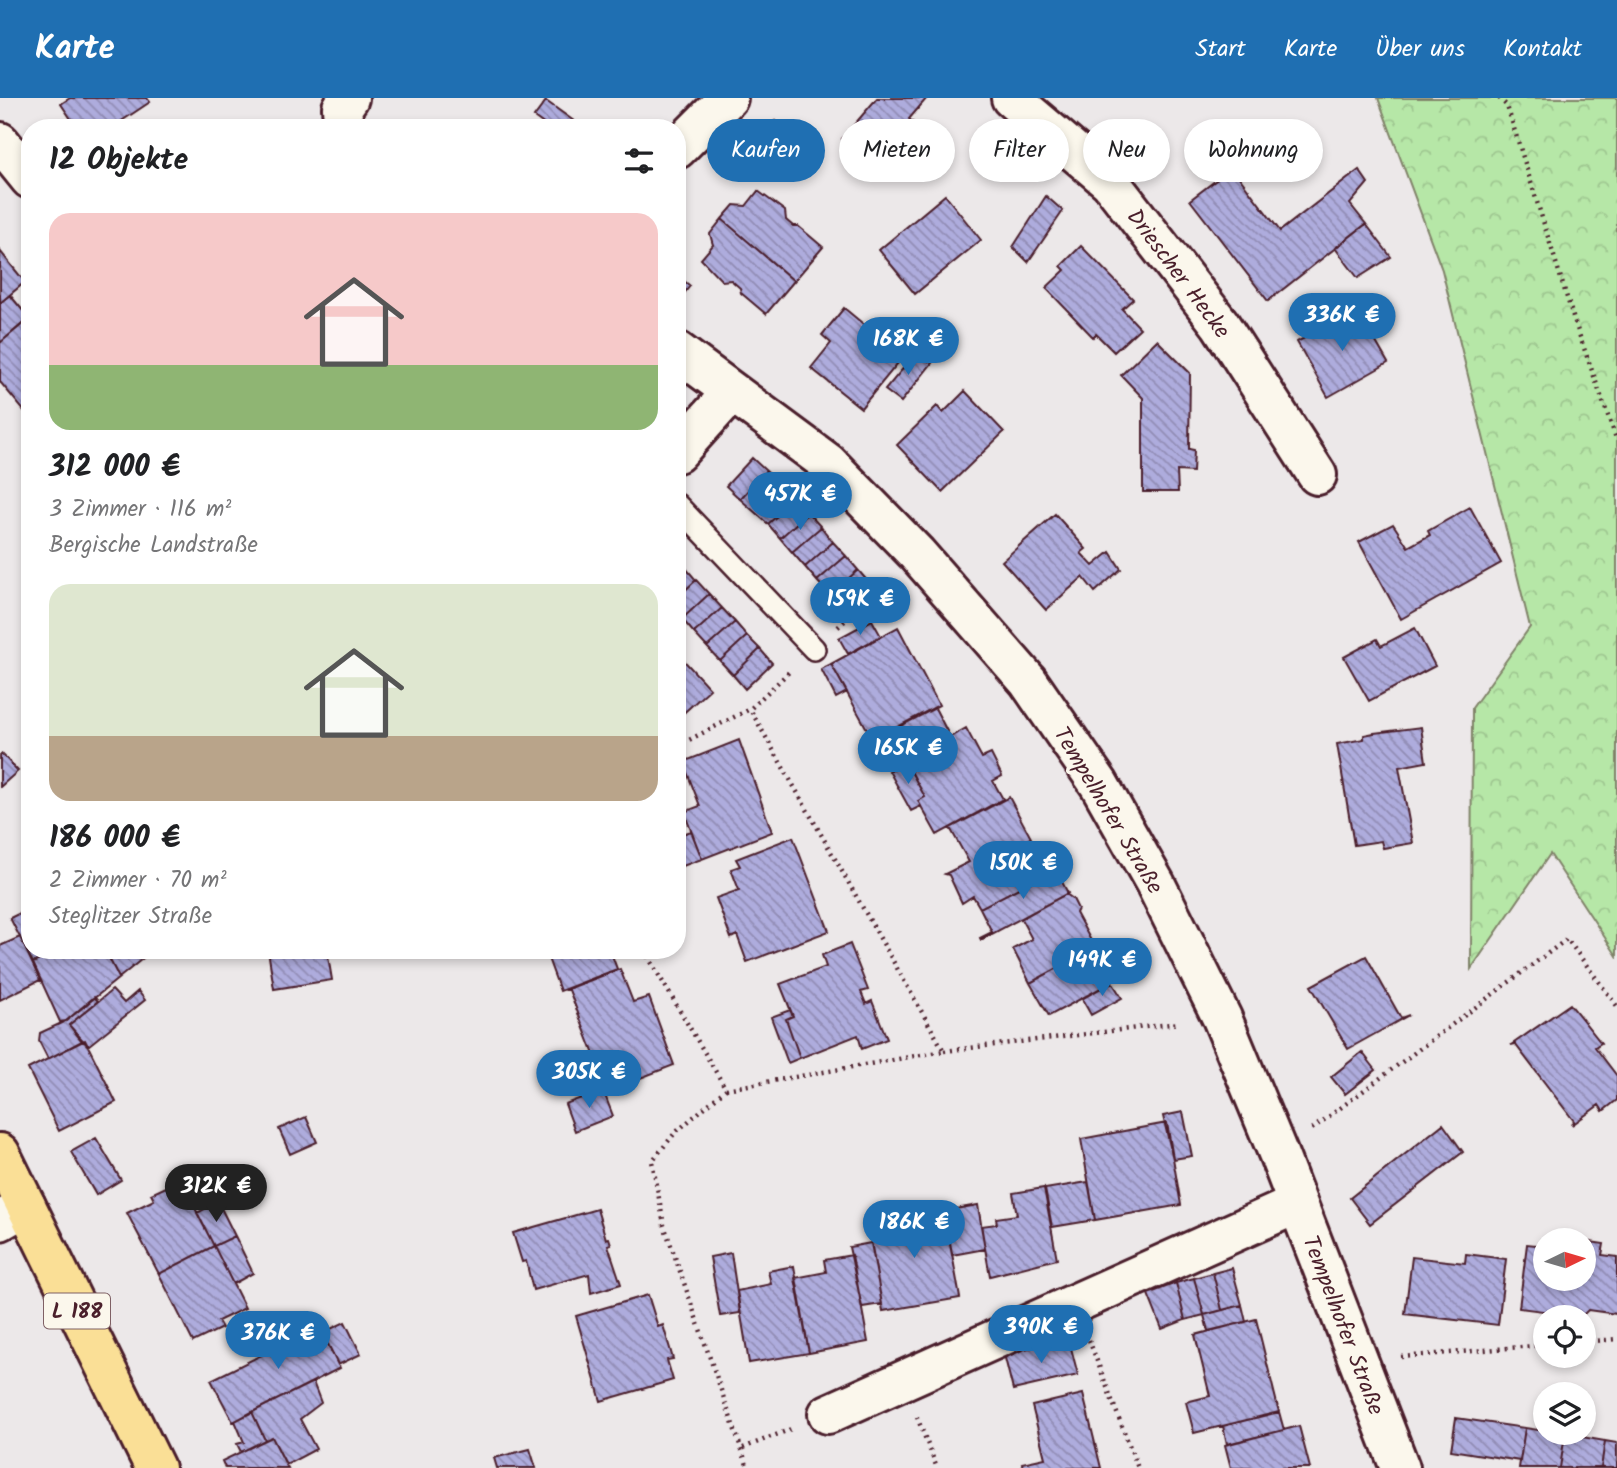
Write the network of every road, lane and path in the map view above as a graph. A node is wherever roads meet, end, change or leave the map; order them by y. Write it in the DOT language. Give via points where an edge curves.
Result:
graph roads {
  1 [pos="349,98"];
  2 [pos="727,98"];
  3 [pos="1011,98"];
  4 [pos="1499,98"];
  5 [pos="343,119"];
  6 [pos="686,140"];
  7 [pos="0,142"];
  8 [pos="21,168"];
  9 [pos="686,358"];
  10 [pos="733,392"];
  11 [pos="1617,441"];
  12 [pos="686,443"];
  13 [pos="1317,475"];
  14 [pos="686,514"];
  15 [pos="814,649"];
  16 [pos="750,709"];
  17 [pos="649,959"];
  18 [pos="1617,1006"];
  19 [pos="1222,1018"];
  20 [pos="944,1051"];
  21 [pos="726,1089"];
  22 [pos="0,1153"];
  23 [pos="1278,1153"];
  24 [pos="1297,1203"];
  25 [pos="13,1213"];
  26 [pos="1075,1303"];
  27 [pos="1617,1339"];
  28 [pos="1596,1341"];
  29 [pos="1533,1346"];
  30 [pos="1358,1361"];
  31 [pos="903,1380"];
  32 [pos="828,1414"];
  33 [pos="743,1448"];
  34 [pos="155,1468"];
  35 [pos="748,1468"];
  36 [pos="937,1468"];
  37 [pos="1138,1468"];
  38 [pos="1400,1468"];
  1 -- 5 [label="street" via="342,108"];
  2 -- 6 [label="street"];
  3 -- 13 [label="street, Driescher Hecke" via="1110,182 1220,324"];
  4 -- 11 [label="path" via="1507,106"];
  7 -- 8 [label="street"];
  9 -- 10 [label="street, Tempelhofer Straße"];
  10 -- 12 [label="street"];
  10 -- 19 [label="street, Tempelhofer Straße" via="828,463 917,554 1028,681 1099,784 1155,883"];
  14 -- 15 [label="lane"];
  16 -- 20 [label="path"];
  17 -- 21 [label="path"];
  18 -- 23 [label="path" via="1567,939"];
  19 -- 20 [label="path"];
  19 -- 23 [label="street, Tempelhofer Straße"];
  20 -- 21 [label="path"];
  21 -- 33 [label="path" via="675,1133 652,1161 664,1224"];
  22 -- 25 [label="main road, L 188"];
  23 -- 24 [label="street, Tempelhofer Straße"];
  24 -- 26 [label="street"];
  24 -- 30 [label="street, Tempelhofer Straße"];
  25 -- 34 [label="main road, L 188"];
  26 -- 31 [label="street"];
  26 -- 37 [label="path"];
  27 -- 28 [label="path"];
  29 -- 30 [label="path"];
  30 -- 38 [label="street, Tempelhofer Straße"];
  31 -- 32 [label="street"];
  31 -- 36 [label="path"];
  32 -- 33 [label="path"];
  33 -- 35 [label="path"];
}
